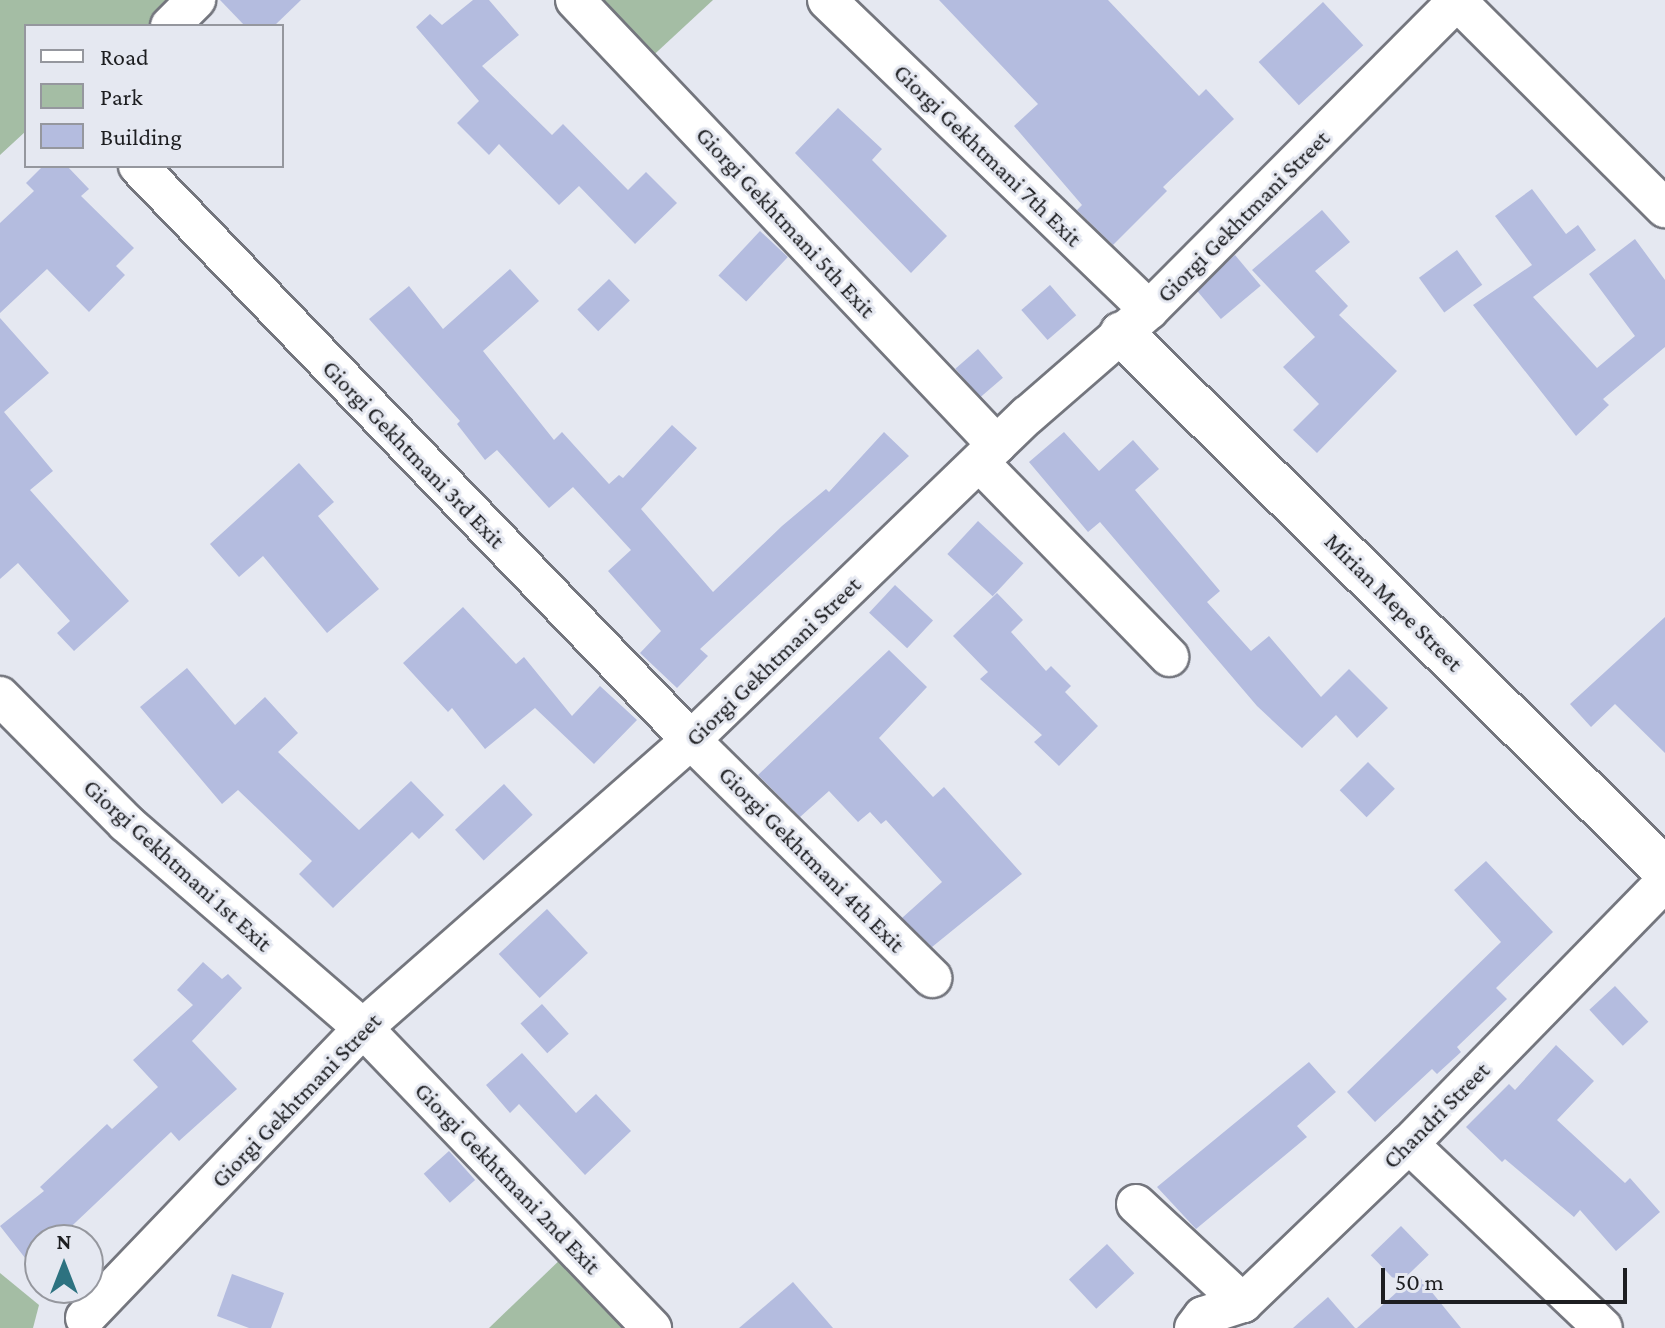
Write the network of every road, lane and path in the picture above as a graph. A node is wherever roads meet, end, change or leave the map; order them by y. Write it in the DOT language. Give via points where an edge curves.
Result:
graph roads {
  1 [pos="196,0"];
  2 [pos="575,0"];
  3 [pos="827,0"];
  4 [pos="1457,0"];
  5 [pos="172,24"];
  6 [pos="140,168"];
  7 [pos="1665,208"];
  8 [pos="1136,322"];
  9 [pos="989,454"];
  10 [pos="1169,657"];
  11 [pos="0,696"];
  12 [pos="691,740"];
  13 [pos="1665,870"];
  14 [pos="1665,882"];
  15 [pos="932,978"];
  16 [pos="363,1028"];
  17 [pos="1409,1144"];
  18 [pos="1136,1204"];
  19 [pos="1243,1303"];
  20 [pos="85,1318"];
  21 [pos="652,1328"];
  22 [pos="1194,1328"];
  23 [pos="1603,1328"];
  1 -- 5 [label="street"];
  2 -- 9 [label="street, Giorgi Gekhtmani 5th Exit"];
  3 -- 8 [label="street, Giorgi Gekhtmani 7th Exit"];
  4 -- 7 [label="street"];
  4 -- 8 [label="street, Giorgi Gekhtmani Street"];
  6 -- 12 [label="street, Giorgi Gekhtmani 3rd Exit"];
  8 -- 9 [label="street, Giorgi Gekhtmani Street"];
  8 -- 13 [label="street, Mirian Mepe Street"];
  9 -- 10 [label="street, Giorgi Gekhtmani 5th Exit"];
  9 -- 12 [label="street, Giorgi Gekhtmani Street"];
  11 -- 16 [label="street, Giorgi Gekhtmani 1st Exit" via="126,823"];
  12 -- 15 [label="street, Giorgi Gekhtmani 4th Exit"];
  12 -- 16 [label="street, Giorgi Gekhtmani Street"];
  14 -- 17 [label="street, Chandri Street"];
  16 -- 20 [label="street, Giorgi Gekhtmani Street"];
  16 -- 21 [label="street, Giorgi Gekhtmani 2nd Exit"];
  17 -- 19 [label="street, Chandri Street"];
  17 -- 23 [label="street"];
  18 -- 19 [label="street"];
  19 -- 22 [label="street, Chandri Street" via="1203,1316"];
}
